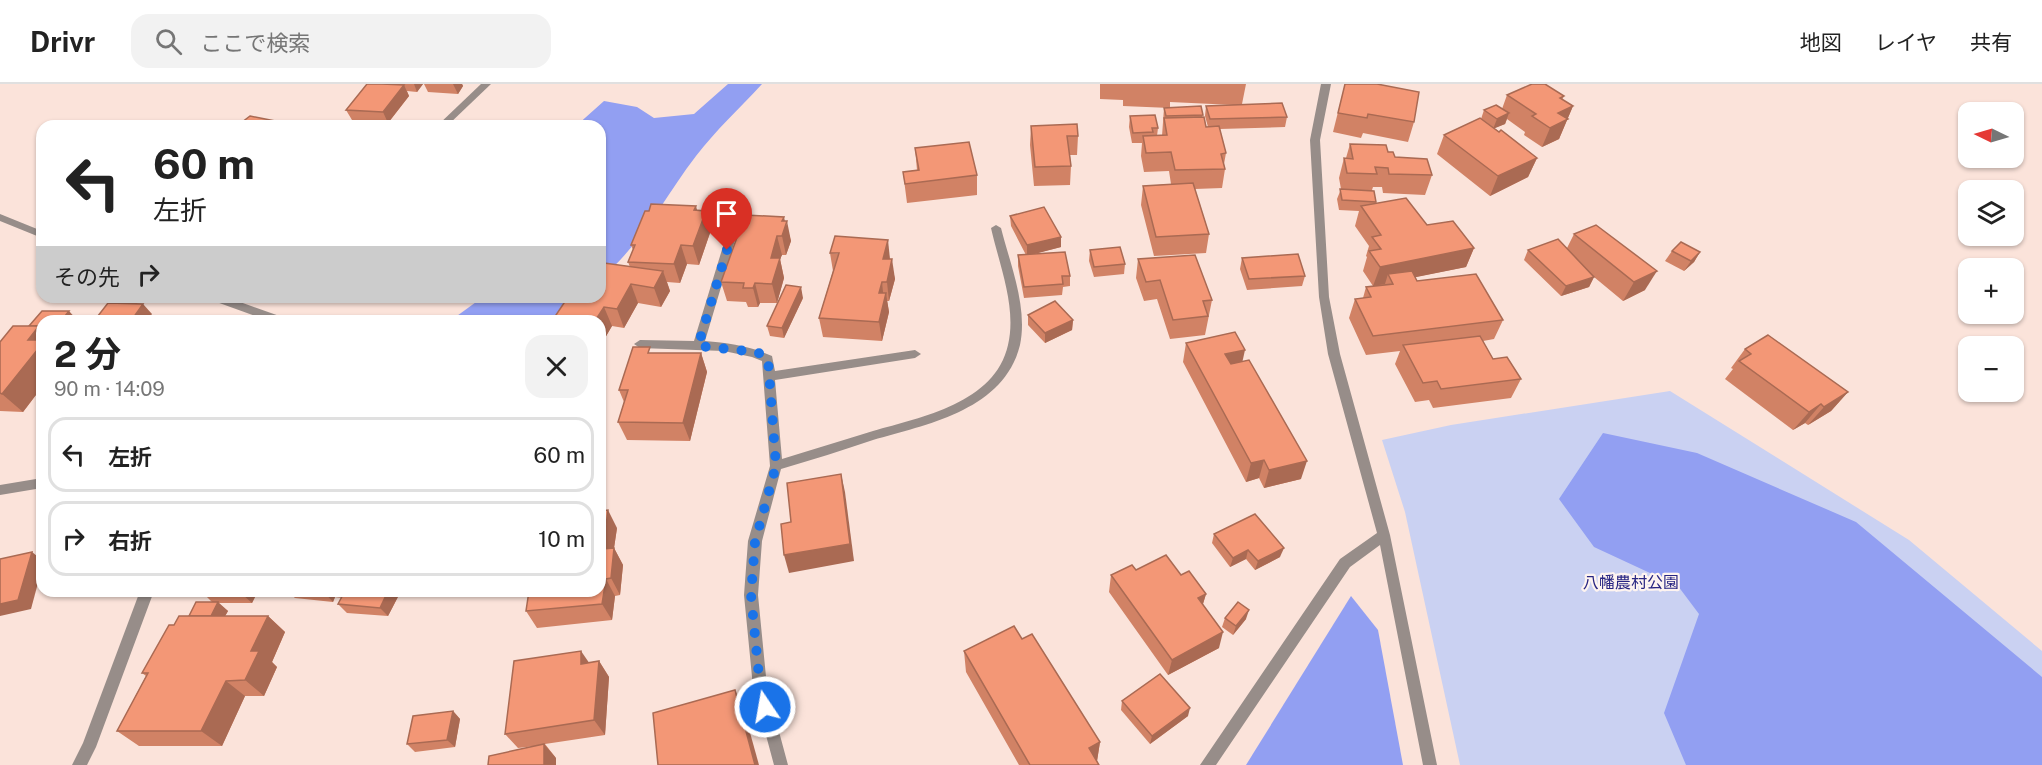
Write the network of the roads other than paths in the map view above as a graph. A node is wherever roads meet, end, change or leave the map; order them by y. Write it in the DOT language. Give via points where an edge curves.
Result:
graph roads {
  1 [pos="486,84"];
  2 [pos="1326,84"];
  3 [pos="448,120"];
  4 [pos="0,217"];
  5 [pos="996,228"];
  6 [pos="733,230"];
  7 [pos="36,232"];
  8 [pos="232,303"];
  9 [pos="264,315"];
  10 [pos="640,344"];
  11 [pos="698,346"];
  12 [pos="915,354"];
  13 [pos="771,376"];
  14 [pos="776,466"];
  15 [pos="36,484"];
  16 [pos="0,490"];
  17 [pos="1384,535"];
  18 [pos="145,597"];
  19 [pos="79,765"];
  20 [pos="781,765"];
  21 [pos="1207,765"];
  22 [pos="1430,765"];
  1 -- 3 [label="street"];
  2 -- 17 [label="street" via="1315,140 1324,297 1334,354"];
  4 -- 7 [label="street"];
  5 -- 14 [label="street" via="1016,319 1010,361 1000,376 946,414"];
  6 -- 11 [label="street"];
  8 -- 9 [label="street"];
  10 -- 11 [label="street"];
  11 -- 13 [label="street" via="757,352 768,359"];
  12 -- 13 [label="street"];
  13 -- 14 [label="street"];
  14 -- 20 [label="street" via="755,542 751,595 760,687"];
  15 -- 16 [label="street"];
  17 -- 21 [label="street" via="1345,563"];
  17 -- 22 [label="street"];
  18 -- 19 [label="street"];
}
